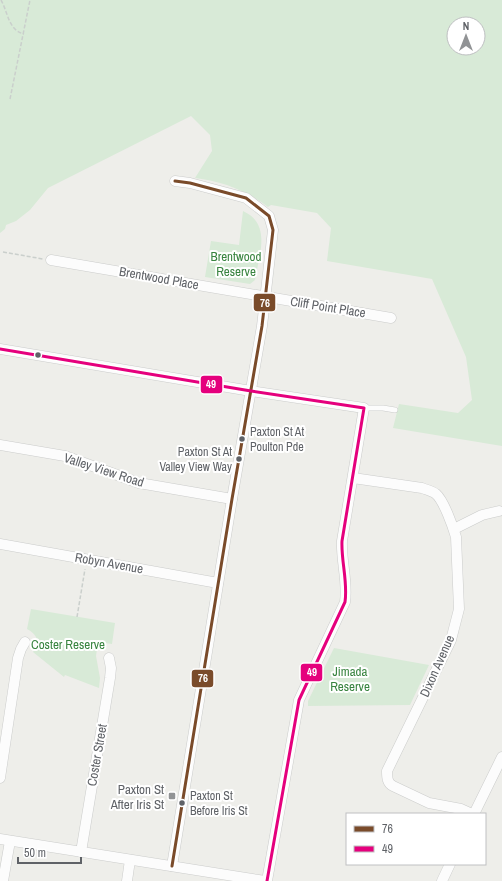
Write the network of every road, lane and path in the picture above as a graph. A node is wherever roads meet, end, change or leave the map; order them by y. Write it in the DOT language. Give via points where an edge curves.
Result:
graph roads {
  1 [pos="1,0"];
  2 [pos="30,0"];
  3 [pos="24,34"];
  4 [pos="10,99"];
  5 [pos="174,181"];
  6 [pos="3,252"];
  7 [pos="51,260"];
  8 [pos="266,297"];
  9 [pos="391,318"];
  10 [pos="0,349"];
  11 [pos="251,391"];
  12 [pos="364,408"];
  13 [pos="395,410"];
  14 [pos="0,445"];
  15 [pos="353,478"];
  16 [pos="232,499"];
  17 [pos="499,511"];
  18 [pos="454,529"];
  19 [pos="0,544"];
  20 [pos="87,559"];
  21 [pos="218,583"];
  22 [pos="77,616"];
  23 [pos="26,642"];
  24 [pos="109,658"];
  25 [pos="502,757"];
  26 [pos="0,778"];
  27 [pos="470,813"];
  28 [pos="474,813"];
  29 [pos="5,840"];
  30 [pos="81,852"];
  31 [pos="130,860"];
  32 [pos="450,865"];
  33 [pos="172,866"];
  34 [pos="250,880"];
  35 [pos="3,881"];
  36 [pos="127,881"];
  37 [pos="266,881"];
  38 [pos="442,881"];
  1 -- 3 [label="path" via="11,25 18,33"];
  2 -- 3 [label="path"];
  3 -- 4 [label="path"];
  5 -- 8 [label="street" via="246,198 269,216 273,230"];
  6 -- 7 [label="path"];
  7 -- 8 [label="street, Brentwood Place"];
  8 -- 9 [label="street, Cliff Point Place"];
  8 -- 11 [label="street"];
  10 -- 11 [label="street"];
  11 -- 12 [label="street"];
  11 -- 16 [label="street"];
  12 -- 13 [label="lane"];
  12 -- 15 [label="street"];
  14 -- 16 [label="street, Valley View Road" via="65,456 139,483"];
  15 -- 18 [label="street, Dixon Avenue" via="422,488 436,494"];
  15 -- 37 [label="street" via="342,541 345,602 299,700"];
  16 -- 21 [label="street"];
  17 -- 18 [label="street" via="482,515"];
  18 -- 27 [label="street, Dixon Avenue" via="459,609 451,640 387,771 387,777 393,786 429,803"];
  19 -- 20 [label="street, Robyn Avenue"];
  20 -- 21 [label="street, Robyn Avenue"];
  20 -- 22 [label="path"];
  21 -- 33 [label="street"];
  23 -- 26 [label="street" via="18,658"];
  24 -- 30 [label="street, Coster Street" via="110,678"];
  25 -- 28 [label="street"];
  29 -- 30 [label="street"];
  29 -- 35 [label="street"];
  30 -- 31 [label="street"];
  31 -- 33 [label="street"];
  31 -- 36 [label="street"];
  32 -- 38 [label="street"];
  33 -- 34 [label="street"];
  34 -- 37 [label="street"];
}
